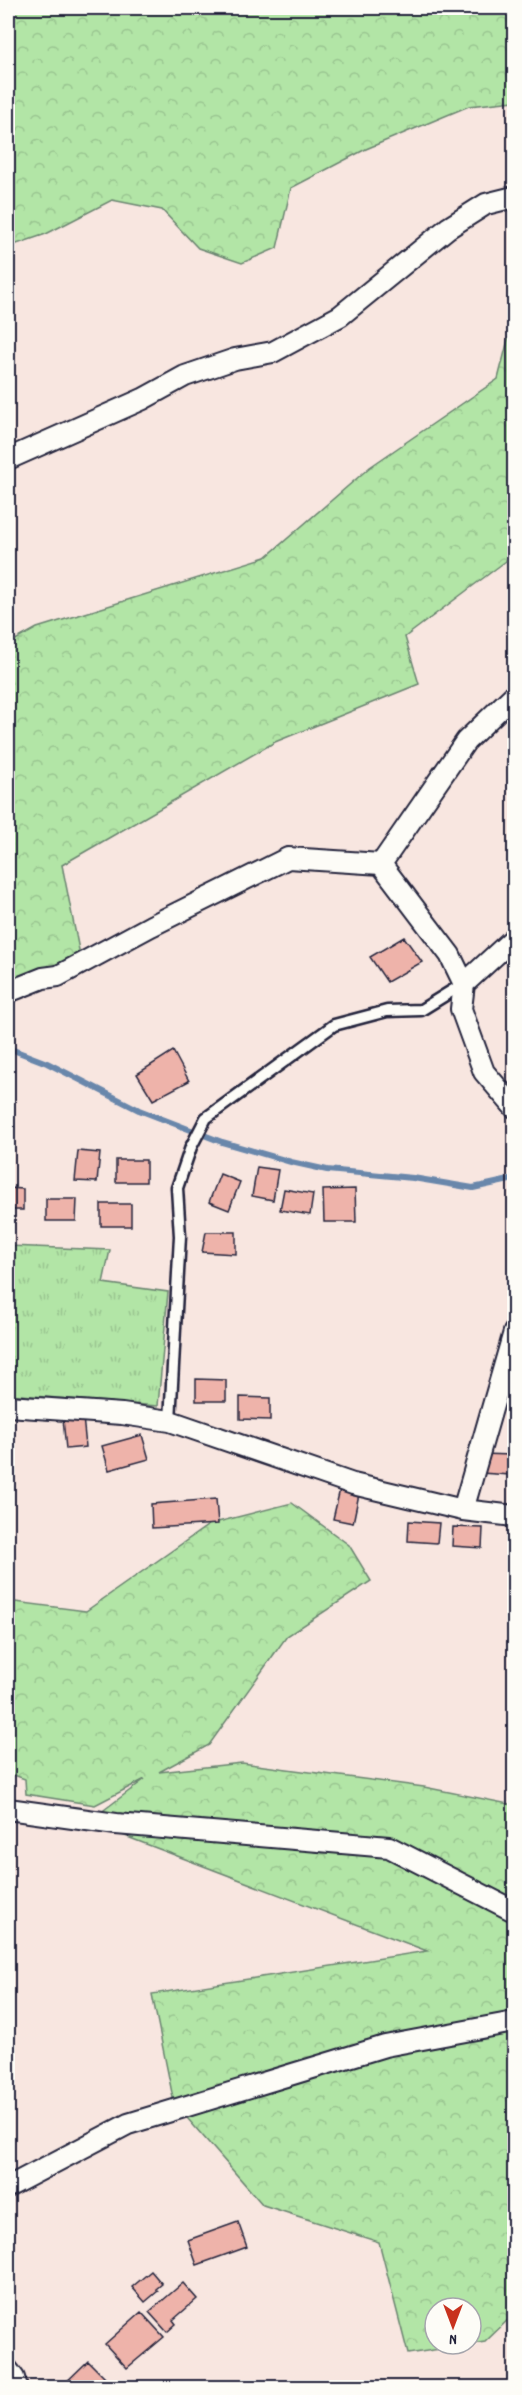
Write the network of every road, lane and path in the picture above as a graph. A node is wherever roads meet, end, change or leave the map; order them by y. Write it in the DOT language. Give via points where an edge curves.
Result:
graph roads {
  1 [pos="514,197"];
  2 [pos="8,459"];
  3 [pos="514,695"];
  4 [pos="381,864"];
  5 [pos="514,938"];
  6 [pos="464,984"];
  7 [pos="8,992"];
  8 [pos="514,1107"];
  9 [pos="514,1332"];
  10 [pos="8,1406"];
  11 [pos="170,1421"];
  12 [pos="463,1510"];
  13 [pos="514,1516"];
  14 [pos="8,1809"];
  15 [pos="514,1911"];
  16 [pos="514,2022"];
  17 [pos="8,2187"];
  18 [pos="8,2370"];
  19 [pos="16,2388"];
  1 -- 2 [label="street" via="486,204 447,228 340,316 273,352 235,359 185,376"];
  3 -- 4 [label="street" via="466,741"];
  4 -- 6 [label="street" via="450,955"];
  4 -- 7 [label="street" via="288,858 58,975"];
  5 -- 6 [label="street"];
  6 -- 8 [label="street" via="461,1009 484,1072"];
  6 -- 11 [label="lane" via="421,1010 387,1011 334,1025 206,1118 177,1188 180,1236"];
  9 -- 12 [label="street"];
  10 -- 11 [label="street"];
  11 -- 12 [label="street" via="352,1484"];
  12 -- 13 [label="street"];
  14 -- 15 [label="street" via="116,1824 389,1847"];
  16 -- 17 [label="street" via="385,2046 128,2124"];
  18 -- 19 [label="street"];
}
